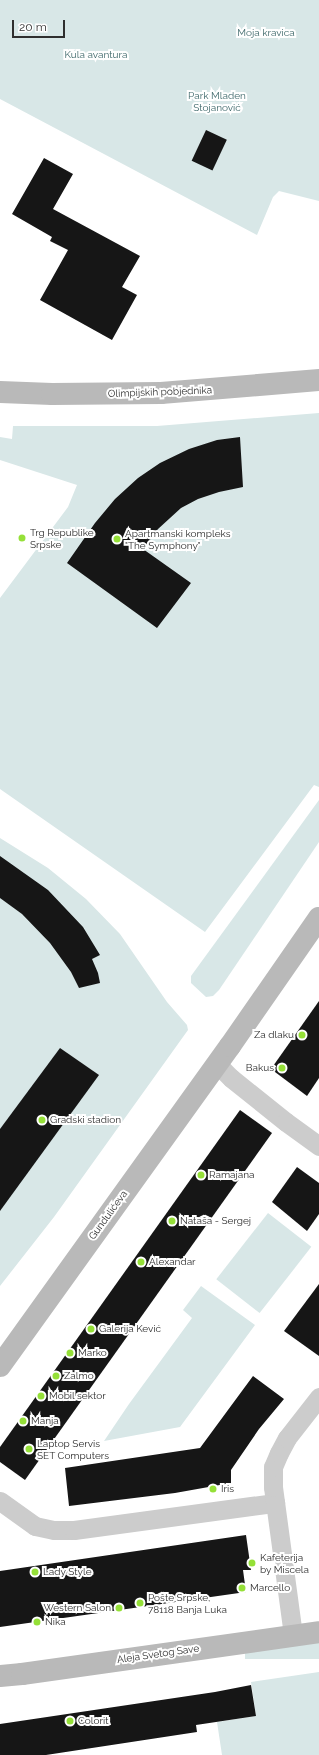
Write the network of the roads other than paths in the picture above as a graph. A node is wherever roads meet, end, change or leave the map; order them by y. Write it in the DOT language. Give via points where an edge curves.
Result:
graph roads {
  1 [pos="319,380"];
  2 [pos="0,392"];
  3 [pos="319,918"];
  4 [pos="217,1064"];
  5 [pos="319,1146"];
  6 [pos="0,1366"];
  7 [pos="319,1397"];
  8 [pos="0,1501"];
  9 [pos="275,1503"];
  10 [pos="319,1632"];
  11 [pos="293,1635"];
  12 [pos="22,1674"];
  13 [pos="0,1676"];
  14 [pos="0,1680"];
  1 -- 2 [label="street, Olimpijskih pobjednika" via="161,393"];
  3 -- 4 [label="street, Gundulićeva"];
  4 -- 5 [label="street" via="231,1078"];
  4 -- 6 [label="street, Gundulićeva"];
  7 -- 9 [label="street" via="287,1438 275,1462"];
  8 -- 9 [label="street" via="35,1526 44,1529 74,1530"];
  9 -- 11 [label="street"];
  10 -- 11 [label="street, Aleja Svetog Save"];
  11 -- 12 [label="street, Aleja Svetog Save"];
  12 -- 13 [label="street, Aleja Svetog Save"];
  12 -- 14 [label="street, Aleja Svetog Save"];
}
